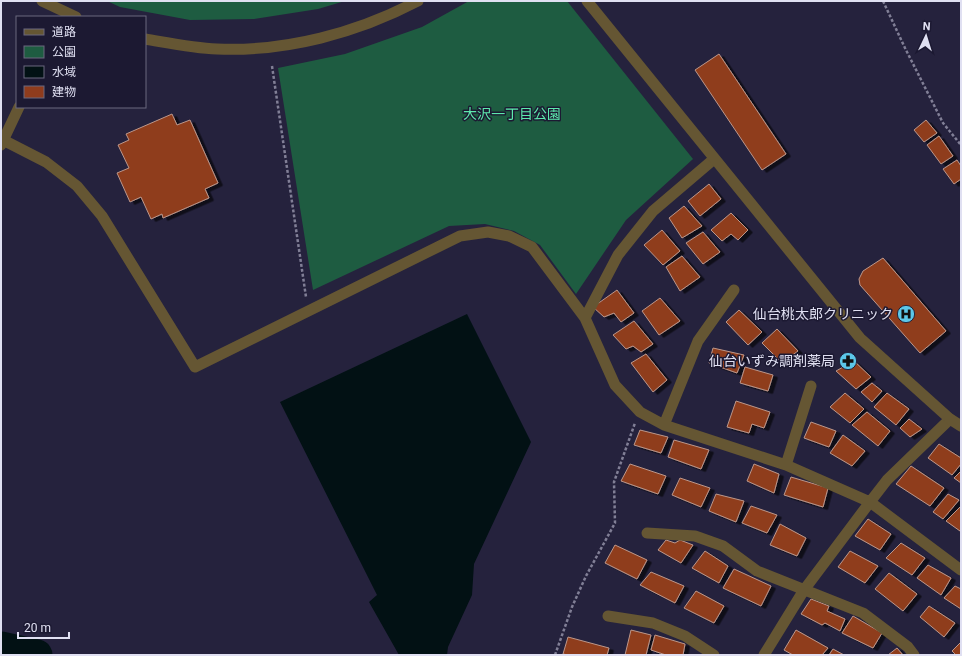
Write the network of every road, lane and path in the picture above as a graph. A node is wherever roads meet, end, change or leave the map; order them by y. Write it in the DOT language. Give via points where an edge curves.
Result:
graph roads {
  1 [pos="42,1"];
  2 [pos="418,1"];
  3 [pos="587,1"];
  4 [pos="883,1"];
  5 [pos="63,15"];
  6 [pos="146,39"];
  7 [pos="272,66"];
  8 [pos="19,108"];
  9 [pos="2,143"];
  10 [pos="961,145"];
  11 [pos="714,159"];
  12 [pos="734,290"];
  13 [pos="308,310"];
  14 [pos="585,318"];
  15 [pos="811,386"];
  16 [pos="640,412"];
  17 [pos="950,419"];
  18 [pos="664,425"];
  19 [pos="961,426"];
  20 [pos="786,465"];
  21 [pos="870,502"];
  22 [pos="647,533"];
  23 [pos="961,570"];
  24 [pos="804,590"];
  25 [pos="608,616"];
  26 [pos="554,655"];
  27 [pos="714,655"];
  28 [pos="764,655"];
  29 [pos="914,655"];
  1 -- 5 [label="street"];
  2 -- 6 [label="street" via="374,22 299,43 217,49"];
  3 -- 11 [label="street"];
  4 -- 10 [label="path" via="943,123"];
  7 -- 13 [label="path"];
  8 -- 9 [label="street"];
  9 -- 13 [label="street" via="46,162 77,186 102,216 195,367"];
  11 -- 14 [label="street" via="653,211 618,255"];
  11 -- 17 [label="street" via="860,338"];
  12 -- 18 [label="street" via="698,340"];
  13 -- 14 [label="street" via="460,236 488,232 509,236 532,247"];
  14 -- 16 [label="street" via="615,385"];
  15 -- 20 [label="street"];
  16 -- 18 [label="street"];
  16 -- 26 [label="path" via="614,482 615,523 583,582"];
  17 -- 19 [label="street"];
  17 -- 21 [label="street" via="887,480"];
  18 -- 20 [label="street"];
  20 -- 21 [label="street"];
  21 -- 23 [label="street"];
  21 -- 24 [label="street"];
  22 -- 24 [label="street" via="702,538 723,546 757,571"];
  24 -- 28 [label="street"];
  24 -- 29 [label="street" via="863,613 908,647"];
  25 -- 27 [label="street" via="653,623 685,636"];
}
